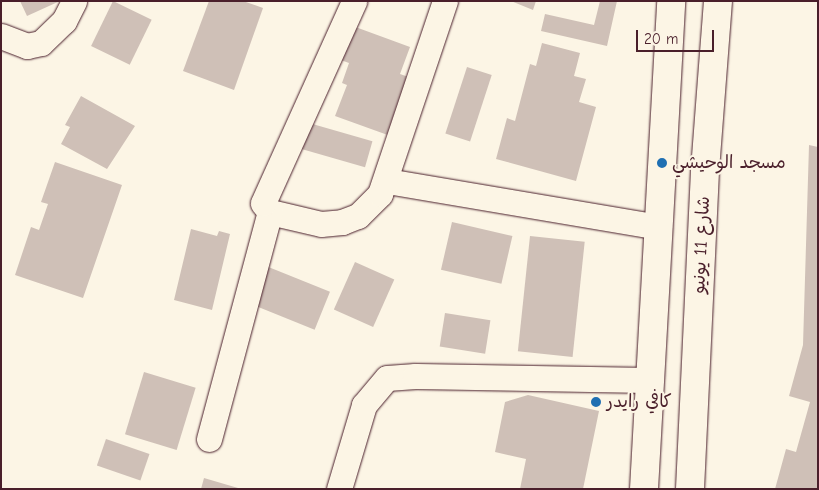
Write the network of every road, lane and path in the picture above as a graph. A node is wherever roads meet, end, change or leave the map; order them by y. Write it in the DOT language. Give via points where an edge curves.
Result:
graph roads {
  1 [pos="74,1"];
  2 [pos="354,1"];
  3 [pos="445,1"];
  4 [pos="671,1"];
  5 [pos="718,1"];
  6 [pos="1,36"];
  7 [pos="387,181"];
  8 [pos="270,212"];
  9 [pos="659,227"];
  10 [pos="650,380"];
  11 [pos="209,439"];
  12 [pos="339,489"];
  13 [pos="644,489"];
  14 [pos="690,489"];
  1 -- 6 [label="street" via="64,22 41,43 27,46"];
  2 -- 8 [label="street" via="263,203"];
  3 -- 7 [label="street"];
  4 -- 9 [label="highway"];
  5 -- 14 [label="highway, شارع 11 يونيو" via="705,170"];
  7 -- 8 [label="street" via="380,194 358,216 342,222 321,224"];
  7 -- 9 [label="street"];
  8 -- 11 [label="street"];
  9 -- 10 [label="highway"];
  10 -- 12 [label="street" via="387,378 364,405"];
  10 -- 13 [label="highway"];
}
